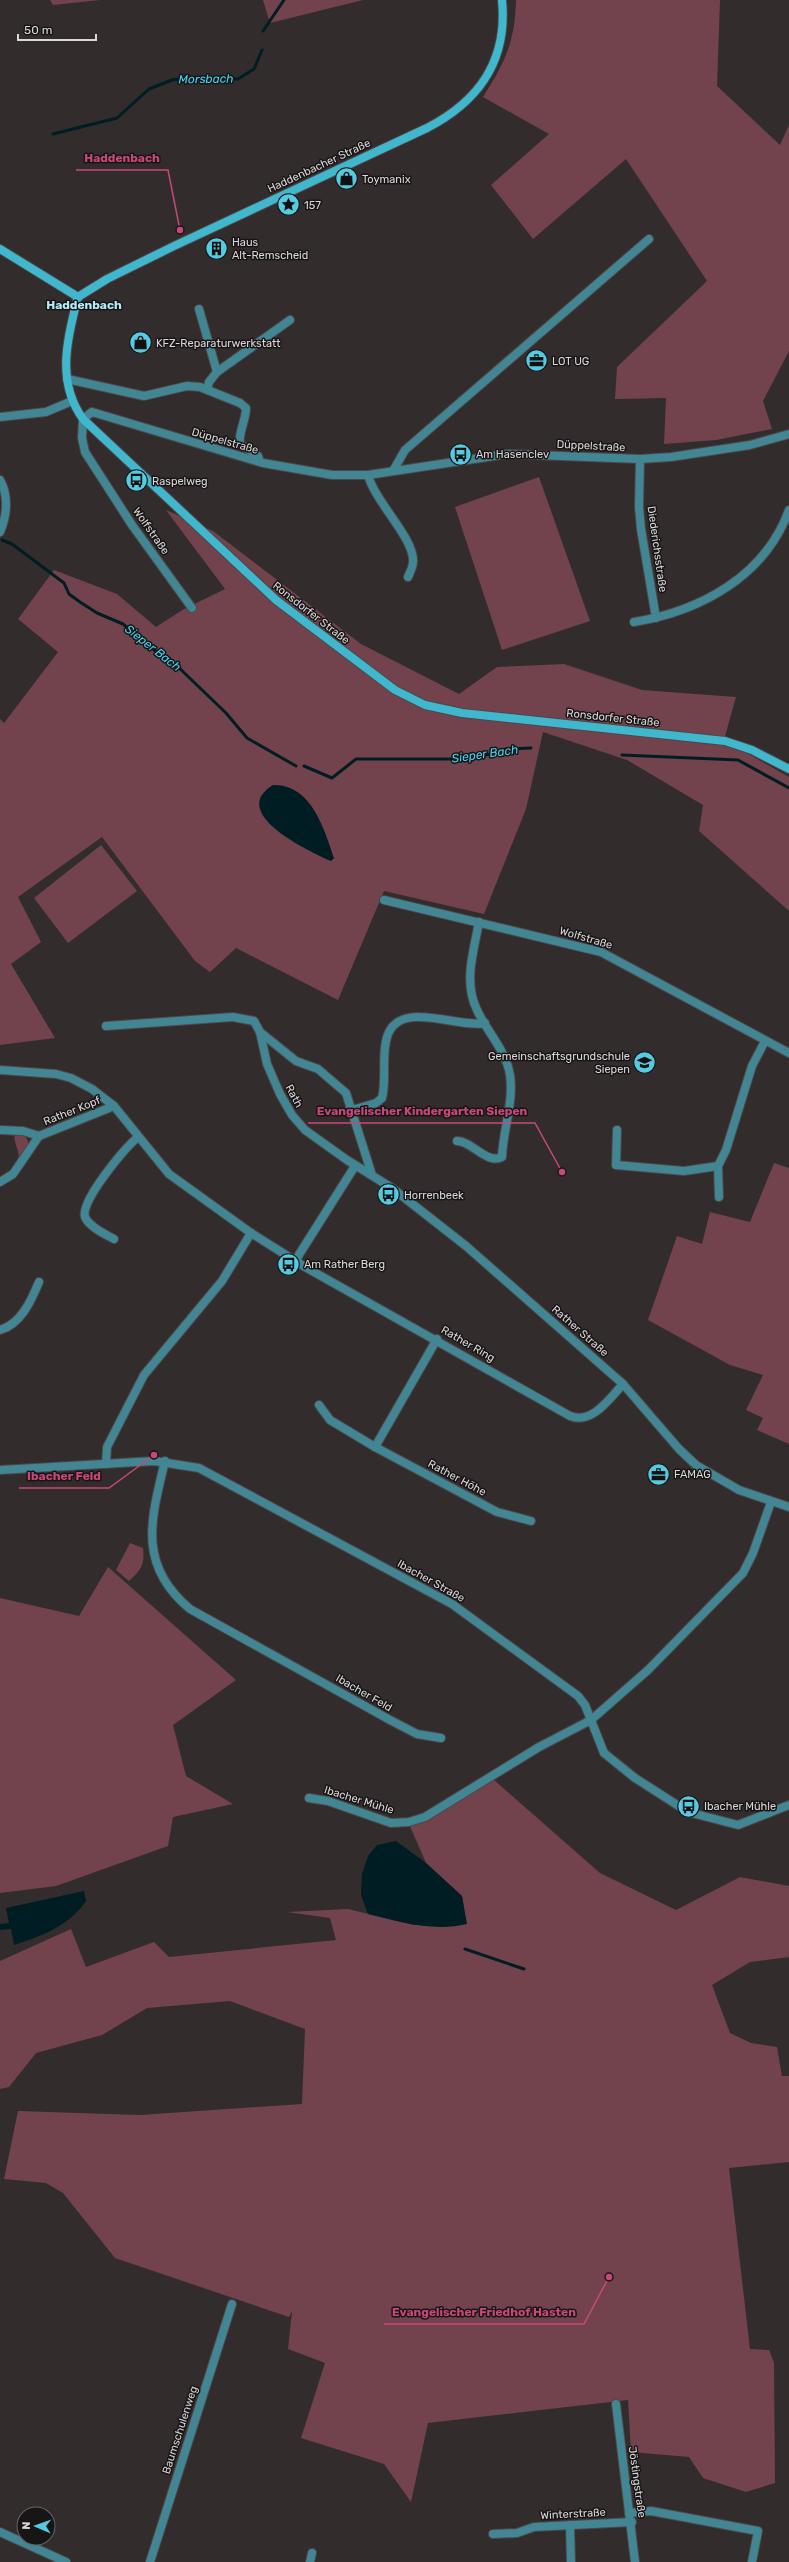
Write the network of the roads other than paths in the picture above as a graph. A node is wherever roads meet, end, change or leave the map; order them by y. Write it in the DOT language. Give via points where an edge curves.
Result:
graph roads {
  1 [pos="502,0"];
  2 [pos="649,239"];
  3 [pos="0,249"];
  4 [pos="78,297"];
  5 [pos="199,309"];
  6 [pos="290,320"];
  7 [pos="217,372"];
  8 [pos="67,379"];
  9 [pos="207,389"];
  10 [pos="72,401"];
  11 [pos="0,417"];
  12 [pos="83,420"];
  13 [pos="789,434"];
  14 [pos="640,459"];
  15 [pos="260,462"];
  16 [pos="393,471"];
  17 [pos="368,475"];
  18 [pos="0,480"];
  19 [pos="789,510"];
  20 [pos="0,532"];
  21 [pos="408,577"];
  22 [pos="192,608"];
  23 [pos="656,618"];
  24 [pos="634,622"];
  25 [pos="789,769"];
  26 [pos="384,900"];
  27 [pos="479,922"];
  28 [pos="485,1024"];
  29 [pos="106,1026"];
  30 [pos="260,1032"];
  31 [pos="765,1041"];
  32 [pos="789,1053"];
  33 [pos="0,1070"];
  34 [pos="114,1106"];
  35 [pos="352,1110"];
  36 [pos="0,1130"];
  37 [pos="617,1130"];
  38 [pos="39,1136"];
  39 [pos="138,1137"];
  40 [pos="457,1141"];
  41 [pos="355,1166"];
  42 [pos="718,1166"];
  43 [pos="372,1175"];
  44 [pos="0,1182"];
  45 [pos="719,1197"];
  46 [pos="251,1233"];
  47 [pos="114,1239"];
  48 [pos="295,1261"];
  49 [pos="39,1282"];
  50 [pos="0,1330"];
  51 [pos="437,1339"];
  52 [pos="623,1384"];
  53 [pos="319,1405"];
  54 [pos="375,1447"];
  55 [pos="165,1461"];
  56 [pos="106,1464"];
  57 [pos="0,1470"];
  58 [pos="771,1502"];
  59 [pos="789,1507"];
  60 [pos="531,1521"];
  61 [pos="590,1720"];
  62 [pos="441,1738"];
  63 [pos="309,1798"];
  64 [pos="789,1805"];
  65 [pos="232,2304"];
  66 [pos="616,2404"];
  67 [pos="629,2513"];
  68 [pos="632,2522"];
  69 [pos="570,2525"];
  70 [pos="0,2532"];
  71 [pos="492,2534"];
  72 [pos="312,2553"];
  73 [pos="66,2562"];
  74 [pos="150,2562"];
  75 [pos="310,2562"];
  76 [pos="571,2562"];
  77 [pos="635,2562"];
  78 [pos="752,2562"];
  1 -- 4 [label="main road, Haddenbacher Straße" via="502,33 494,64 476,92 452,113 427,128 174,246 107,279"];
  2 -- 16 [label="street" via="405,450"];
  3 -- 4 [label="main road"];
  4 -- 8 [label="main road, Ronsdorfer Straße" via="66,348"];
  5 -- 7 [label="street"];
  6 -- 7 [label="street"];
  7 -- 9 [label="street"];
  8 -- 9 [label="street" via="144,396 187,386"];
  8 -- 10 [label="main road, Ronsdorfer Straße"];
  9 -- 15 [label="street" via="246,408 239,437 240,444 258,456"];
  10 -- 11 [label="street" via="46,412"];
  10 -- 12 [label="main road, Ronsdorfer Straße"];
  12 -- 15 [label="street, Düppelstraße" via="92,412 201,447"];
  12 -- 22 [label="street, Wolfstraße" via="82,438 85,452 132,525"];
  12 -- 25 [label="main road, Ronsdorfer Straße" via="276,600 375,676 410,698 462,713 725,741 752,750"];
  13 -- 14 [label="street, Düppelstraße" via="750,444 671,458"];
  14 -- 16 [label="street, Düppelstraße" via="507,454"];
  14 -- 23 [label="street, Diederichsstraße" via="640,521"];
  15 -- 17 [label="street, Düppelstraße" via="317,473"];
  16 -- 17 [label="street, Düppelstraße"];
  17 -- 21 [label="street" via="371,487 411,546 414,564"];
  18 -- 20 [label="street" via="6,510"];
  19 -- 23 [label="street" via="777,536 753,566 736,581 695,606"];
  23 -- 24 [label="street"];
  26 -- 27 [label="street, Wolfstraße"];
  27 -- 28 [label="street" via="470,984 473,1001"];
  27 -- 31 [label="street, Wolfstraße" via="614,956"];
  28 -- 35 [label="street" via="474,1026 418,1016 397,1023 387,1038 382,1098 376,1103"];
  28 -- 40 [label="street" via="504,1055 510,1074 502,1157 497,1160 490,1159 464,1141"];
  29 -- 30 [label="street" via="233,1017 254,1021"];
  30 -- 35 [label="street" via="296,1061 318,1069 328,1077 346,1093"];
  30 -- 41 [label="street, Rath" via="267,1064 292,1116 311,1134"];
  31 -- 32 [label="street, Wolfstraße"];
  31 -- 42 [label="street" via="752,1066 726,1150"];
  33 -- 34 [label="street, Rather Ring" via="56,1074 72,1078"];
  34 -- 38 [label="street, Rather Kopf"];
  34 -- 39 [label="street, Rather Ring"];
  35 -- 43 [label="street"];
  36 -- 38 [label="street, Rather Kopf" via="23,1131"];
  37 -- 42 [label="street" via="616,1165 684,1171"];
  38 -- 44 [label="street, Rather Kopf" via="13,1174"];
  39 -- 46 [label="street, Rather Ring" via="169,1174"];
  39 -- 47 [label="street" via="121,1152 87,1200 84,1211 90,1223"];
  41 -- 43 [label="street, Rather Straße"];
  41 -- 48 [label="street"];
  42 -- 45 [label="street"];
  43 -- 52 [label="street, Rather Straße" via="466,1246"];
  46 -- 48 [label="street, Rather Ring"];
  46 -- 56 [label="street" via="222,1281 144,1375 107,1447"];
  48 -- 51 [label="street, Rather Ring"];
  49 -- 50 [label="street" via="26,1308 10,1328"];
  51 -- 52 [label="street, Rather Ring" via="575,1418 590,1416"];
  51 -- 54 [label="street"];
  52 -- 58 [label="street, Rather Straße" via="696,1466 739,1490"];
  53 -- 54 [label="street, Rather Höhe" via="330,1420"];
  54 -- 60 [label="street, Rather Höhe" via="497,1512"];
  55 -- 56 [label="street, Ibacher Straße"];
  55 -- 61 [label="street, Ibacher Straße" via="199,1468 215,1475 452,1604 578,1696 586,1705"];
  55 -- 62 [label="street, Ibacher Feld" via="153,1514 152,1548 162,1578 180,1600 190,1609 390,1720 417,1734"];
  56 -- 57 [label="street, Ibacher Straße"];
  58 -- 59 [label="street, Rather Straße"];
  58 -- 61 [label="street, Ibacher Mühle" via="743,1573 648,1670"];
  61 -- 63 [label="street, Ibacher Mühle" via="539,1747 453,1801 415,1821 391,1823 328,1801"];
  61 -- 64 [label="street, Ibacher Straße" via="604,1752 636,1778 688,1812 738,1825"];
  65 -- 74 [label="street, Baumschulenweg"];
  66 -- 67 [label="street, Jöstingstraße"];
  67 -- 68 [label="street, Jöstingstraße"];
  67 -- 78 [label="street" via="651,2511 758,2531"];
  68 -- 69 [label="street, Winterstraße"];
  68 -- 77 [label="street, Jöstingstraße"];
  69 -- 71 [label="street, Winterstraße" via="534,2527 517,2533"];
  69 -- 76 [label="street"];
  70 -- 73 [label="street"];
  72 -- 75 [label="street"];
}
